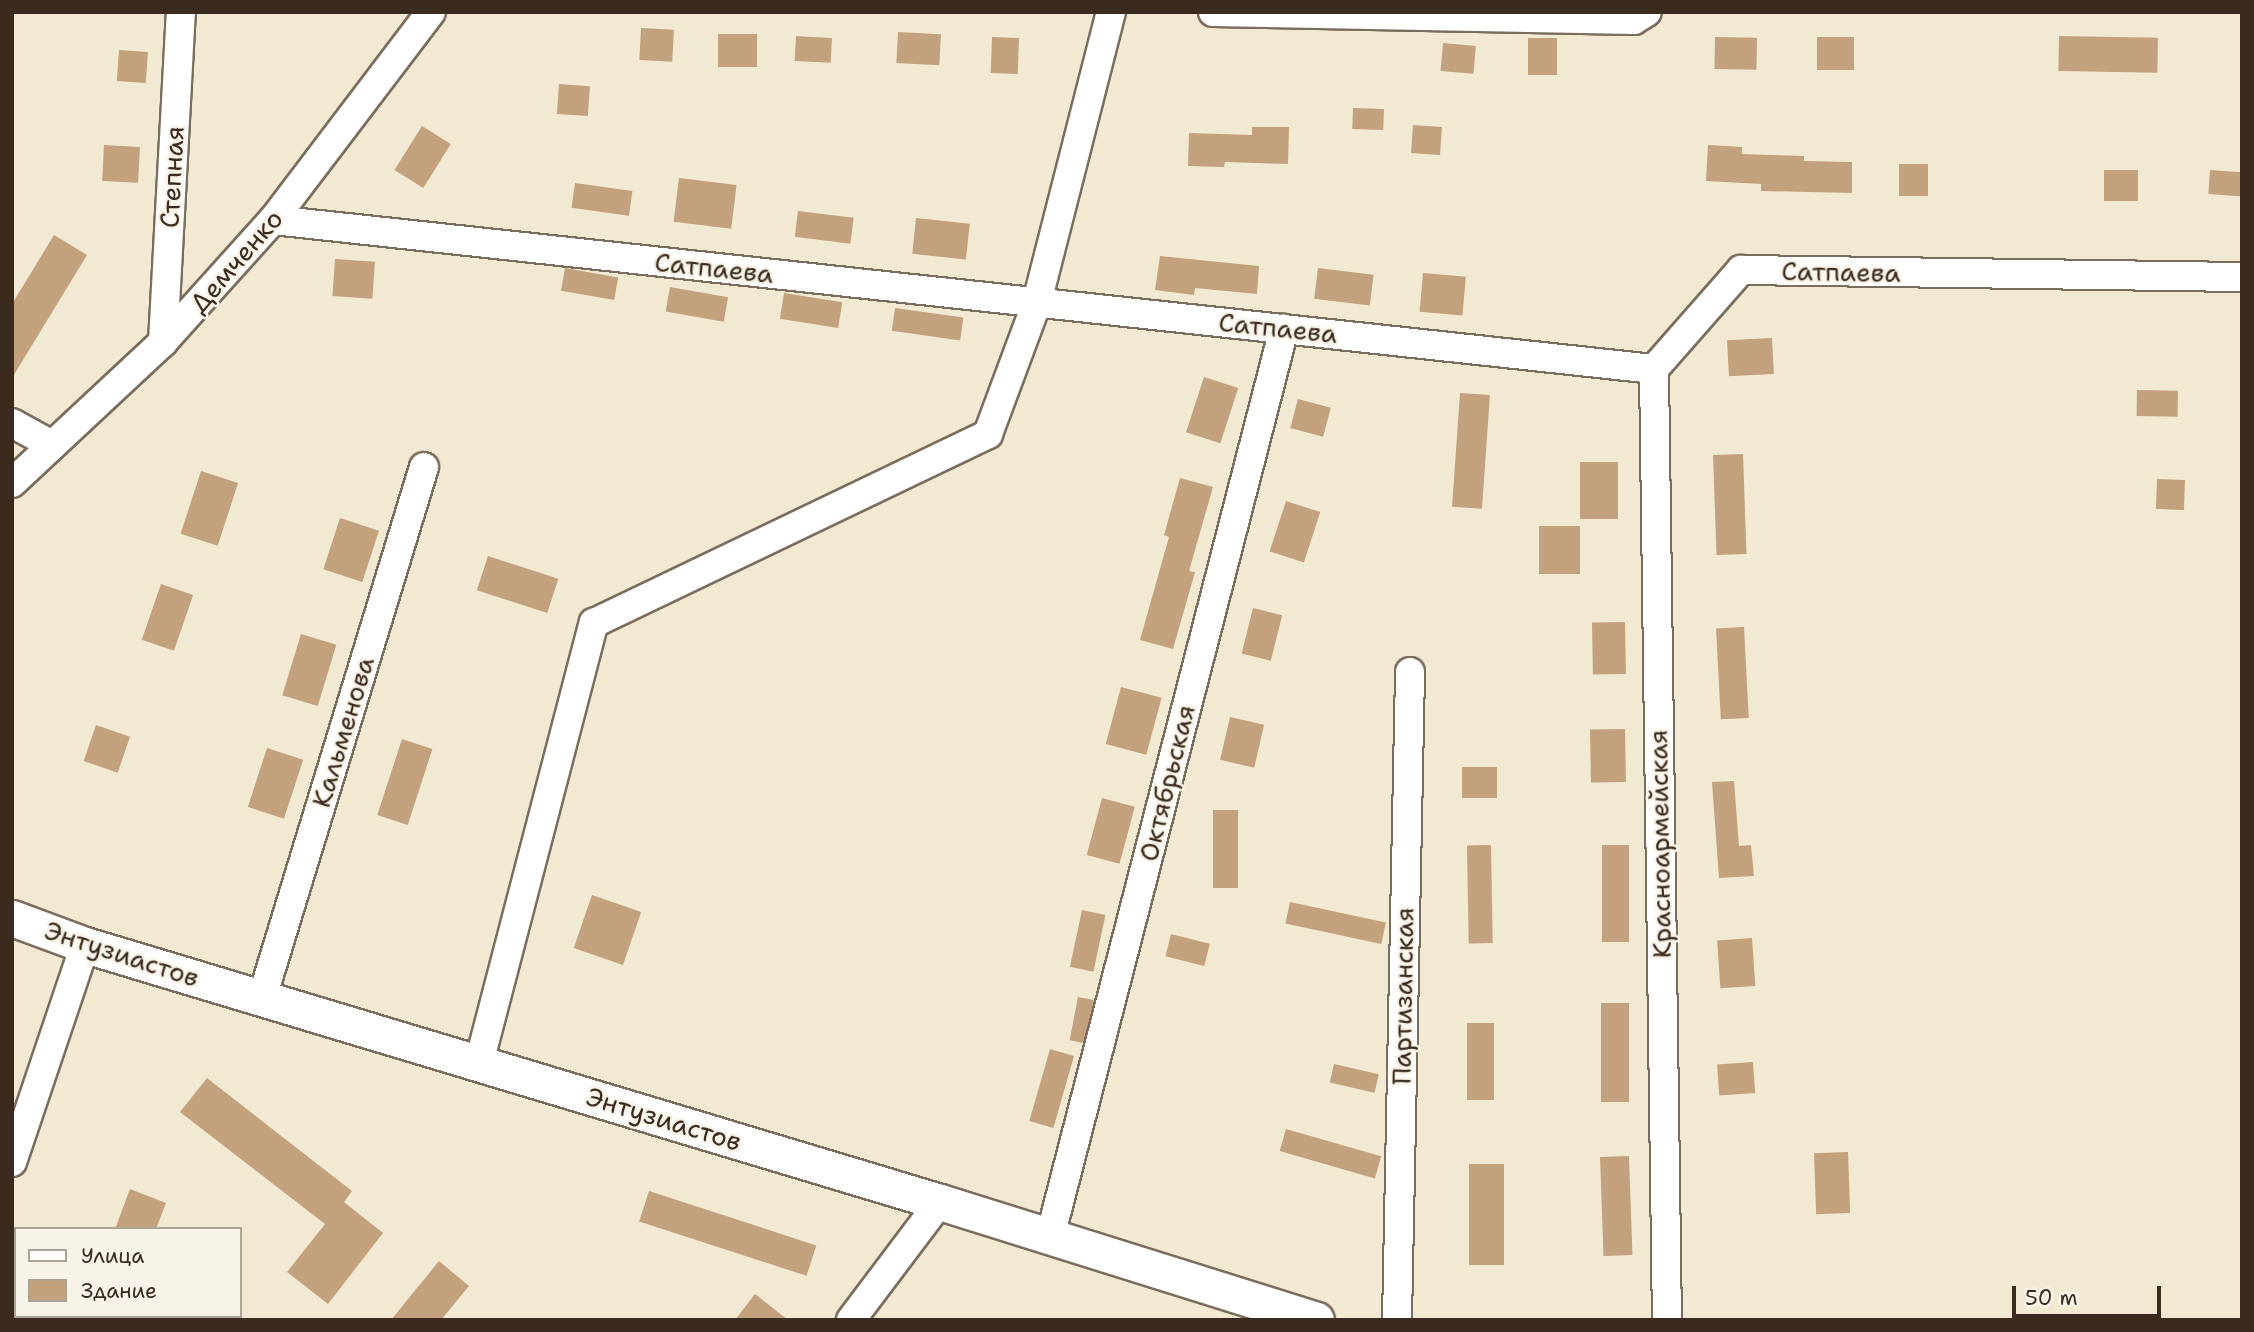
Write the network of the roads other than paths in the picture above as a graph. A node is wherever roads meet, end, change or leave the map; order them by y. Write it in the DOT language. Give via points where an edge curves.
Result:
graph roads {
  1 [pos="181,12"];
  2 [pos="430,12"];
  3 [pos="1111,12"];
  4 [pos="1213,12"];
  5 [pos="1647,12"];
  6 [pos="273,220"];
  7 [pos="2242,277"];
  8 [pos="1037,302"];
  9 [pos="1284,329"];
  10 [pos="163,342"];
  11 [pos="1654,369"];
  12 [pos="12,423"];
  13 [pos="52,445"];
  14 [pos="424,467"];
  15 [pos="12,483"];
  16 [pos="1409,672"];
  17 [pos="12,918"];
  18 [pos="85,945"];
  19 [pos="262,998"];
  20 [pos="479,1063"];
  21 [pos="12,1162"];
  22 [pos="940,1202"];
  23 [pos="1050,1237"];
  24 [pos="851,1320"];
  25 [pos="1316,1320"];
  26 [pos="1397,1320"];
  27 [pos="1667,1320"];
  1 -- 10 [label="street, Степная"];
  2 -- 6 [label="street, Демченко"];
  3 -- 8 [label="street"];
  4 -- 5 [label="street" via="1634,20"];
  6 -- 8 [label="street, Сатпаева"];
  6 -- 10 [label="street, Демченко"];
  7 -- 11 [label="street, Сатпаева" via="1741,270"];
  8 -- 9 [label="street, Сатпаева"];
  8 -- 20 [label="street" via="988,434 594,623"];
  9 -- 11 [label="street, Сатпаева"];
  9 -- 23 [label="street, Октябрьская"];
  10 -- 13 [label="street, Демченко"];
  11 -- 27 [label="street, Красноармейская"];
  12 -- 13 [label="street"];
  13 -- 15 [label="street, Демченко"];
  14 -- 19 [label="street, Кальменова"];
  16 -- 26 [label="street, Партизанская"];
  17 -- 18 [label="main road, Энтузиастов"];
  18 -- 19 [label="main road, Энтузиастов"];
  18 -- 21 [label="street"];
  19 -- 20 [label="main road, Энтузиастов"];
  20 -- 22 [label="main road, Энтузиастов"];
  22 -- 23 [label="main road, Энтузиастов"];
  22 -- 24 [label="street"];
  23 -- 25 [label="main road, Энтузиастов"];
}
